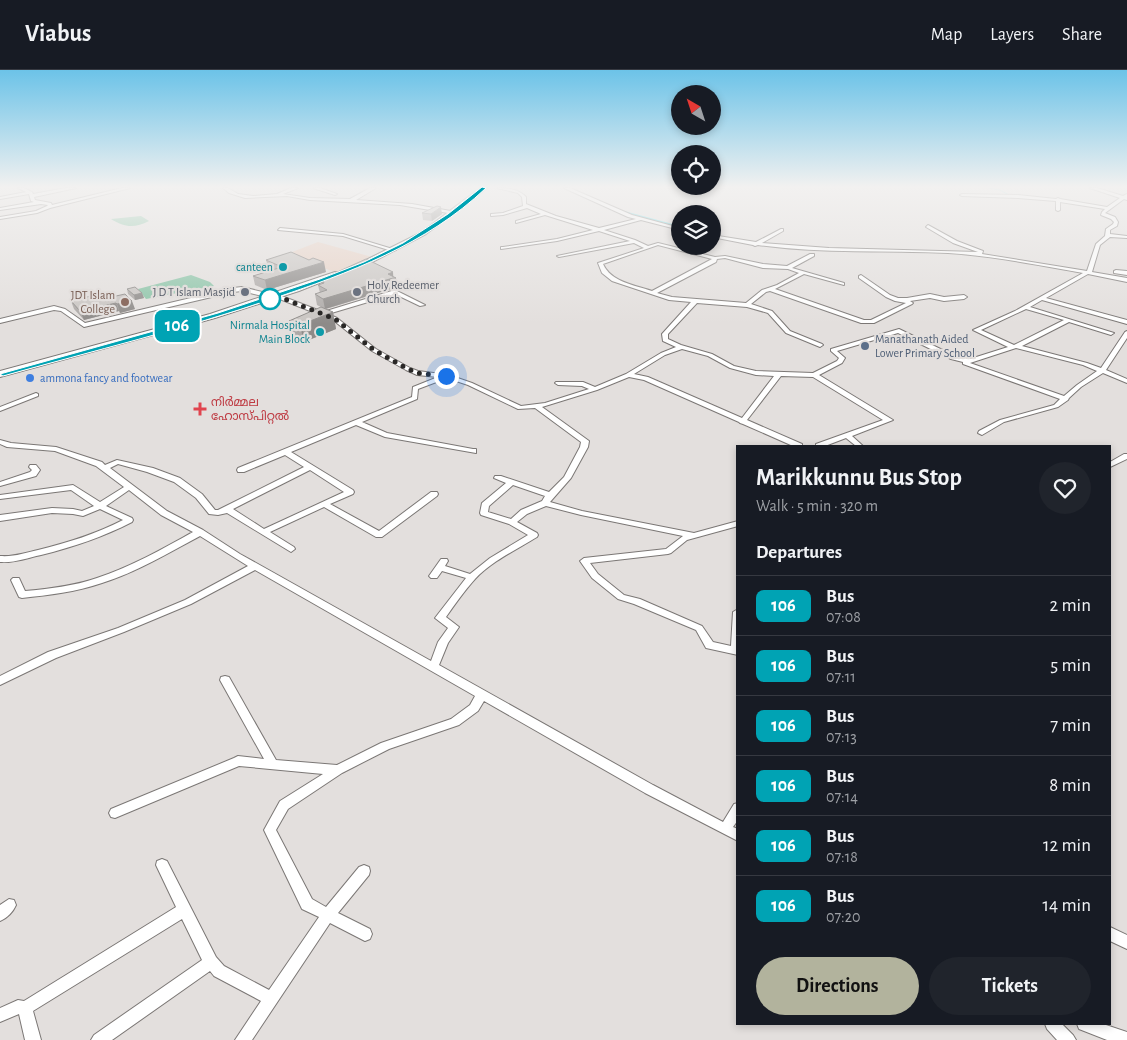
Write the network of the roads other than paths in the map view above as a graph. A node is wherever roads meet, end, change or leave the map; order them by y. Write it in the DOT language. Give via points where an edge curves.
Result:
graph roads {
  1 [pos="325,233"];
  2 [pos="424,233"];
  3 [pos="590,233"];
  4 [pos="610,233"];
  5 [pos="775,233"];
  6 [pos="940,233"];
  7 [pos="1107,235"];
  8 [pos="1127,237"];
  9 [pos="721,238"];
  10 [pos="635,242"];
  11 [pos="755,245"];
  12 [pos="503,248"];
  13 [pos="648,248"];
  14 [pos="394,250"];
  15 [pos="812,255"];
  16 [pos="975,255"];
  17 [pos="559,256"];
  18 [pos="715,258"];
  19 [pos="788,268"];
  20 [pos="803,272"];
  21 [pos="1116,272"];
  22 [pos="1087,273"];
  23 [pos="1127,273"];
  24 [pos="861,277"];
  25 [pos="1127,280"];
  26 [pos="842,284"];
  27 [pos="770,289"];
  28 [pos="652,293"];
  29 [pos="276,297"];
  30 [pos="964,297"];
  31 [pos="1041,298"];
  32 [pos="696,300"];
  33 [pos="903,300"];
  34 [pos="422,305"];
  35 [pos="747,305"];
  36 [pos="1025,307"];
  37 [pos="324,314"];
  38 [pos="1069,320"];
  39 [pos="0,321"];
  40 [pos="1127,322"];
  41 [pos="1111,333"];
  42 [pos="1127,333"];
  43 [pos="820,345"];
  44 [pos="680,347"];
  45 [pos="1015,347"];
  46 [pos="962,361"];
  47 [pos="1102,370"];
  48 [pos="0,374"];
  49 [pos="779,374"];
  50 [pos="628,375"];
  51 [pos="814,375"];
  52 [pos="446,376"];
  53 [pos="1127,382"];
  54 [pos="558,383"];
  55 [pos="595,389"];
  56 [pos="36,394"];
  57 [pos="1066,398"];
  58 [pos="536,406"];
  59 [pos="0,409"];
  60 [pos="742,422"];
  61 [pos="358,423"];
  62 [pos="982,433"];
  63 [pos="847,434"];
  64 [pos="5,443"];
  65 [pos="797,445"];
  66 [pos="821,445"];
  67 [pos="859,445"];
  68 [pos="0,449"];
  69 [pos="286,452"];
  70 [pos="473,452"];
  71 [pos="1127,456"];
  72 [pos="1111,465"];
  73 [pos="33,467"];
  74 [pos="310,467"];
  75 [pos="104,468"];
  76 [pos="241,470"];
  77 [pos="498,478"];
  78 [pos="512,482"];
  79 [pos="0,484"];
  80 [pos="130,486"];
  81 [pos="434,494"];
  82 [pos="550,495"];
  83 [pos="0,497"];
  84 [pos="545,503"];
  85 [pos="324,504"];
  86 [pos="100,506"];
  87 [pos="218,513"];
  88 [pos="0,518"];
  89 [pos="512,522"];
  90 [pos="736,524"];
  91 [pos="200,532"];
  92 [pos="264,532"];
  93 [pos="693,535"];
  94 [pos="292,549"];
  95 [pos="0,559"];
  96 [pos="255,566"];
  97 [pos="434,576"];
  98 [pos="472,577"];
  99 [pos="16,580"];
  100 [pos="736,651"];
  101 [pos="433,668"];
  102 [pos="225,680"];
  103 [pos="0,681"];
  104 [pos="482,694"];
  105 [pos="273,764"];
  106 [pos="338,770"];
  107 [pos="736,811"];
  108 [pos="114,812"];
  109 [pos="725,828"];
  110 [pos="736,835"];
  111 [pos="162,865"];
  112 [pos="364,871"];
  113 [pos="184,910"];
  114 [pos="328,915"];
  115 [pos="365,934"];
  116 [pos="1111,934"];
  117 [pos="1127,942"];
  118 [pos="211,962"];
  119 [pos="271,999"];
  120 [pos="25,1008"];
  121 [pos="0,1016"];
  122 [pos="1053,1025"];
  123 [pos="1087,1025"];
  124 [pos="32,1040"];
  125 [pos="99,1040"];
  126 [pos="243,1040"];
  127 [pos="1068,1040"];
  128 [pos="1127,1040"];
  1 -- 14 [label="street" via="343,235"];
  2 -- 14 [label="highway"];
  3 -- 12 [label="street"];
  4 -- 10 [label="street"];
  5 -- 11 [label="street"];
  6 -- 16 [label="street" via="981,252"];
  7 -- 8 [label="street"];
  7 -- 22 [label="street" via="1098,244 1092,268"];
  9 -- 11 [label="street"];
  10 -- 13 [label="street"];
  10 -- 17 [label="street"];
  11 -- 16 [label="street"];
  13 -- 18 [label="street" via="658,244"];
  13 -- 28 [label="street" via="600,263 604,272 614,280"];
  14 -- 29 [label="highway"];
  15 -- 19 [label="street"];
  16 -- 22 [label="street"];
  18 -- 19 [label="street"];
  18 -- 28 [label="street"];
  19 -- 20 [label="street"];
  20 -- 26 [label="street"];
  20 -- 27 [label="street"];
  21 -- 23 [label="street"];
  22 -- 25 [label="street"];
  22 -- 31 [label="street"];
  24 -- 33 [label="street" via="888,296"];
  27 -- 33 [label="street" via="863,322 872,322 910,303"];
  27 -- 35 [label="street"];
  28 -- 32 [label="street" via="671,299"];
  29 -- 37 [label="street"];
  29 -- 39 [label="street" via="233,290 84,325 64,310 54,308"];
  29 -- 48 [label="highway"];
  30 -- 33 [label="street" via="944,299 930,296"];
  31 -- 36 [label="street"];
  31 -- 40 [label="street"];
  32 -- 35 [label="street"];
  32 -- 44 [label="street" via="665,334 665,340"];
  34 -- 37 [label="street" via="395,292"];
  35 -- 43 [label="street" via="770,312 788,332"];
  36 -- 38 [label="street"];
  36 -- 45 [label="street" via="976,330"];
  37 -- 52 [label="street" via="374,350 408,369"];
  38 -- 41 [label="street"];
  38 -- 45 [label="street"];
  42 -- 47 [label="street"];
  44 -- 49 [label="street" via="710,355 732,367"];
  44 -- 50 [label="street"];
  45 -- 46 [label="street"];
  45 -- 47 [label="street"];
  46 -- 51 [label="street" via="899,331 833,350 842,358 840,362"];
  46 -- 57 [label="street"];
  47 -- 53 [label="street"];
  47 -- 57 [label="street"];
  49 -- 51 [label="street"];
  49 -- 60 [label="street"];
  50 -- 55 [label="street"];
  50 -- 60 [label="street" via="646,378"];
  51 -- 63 [label="street" via="889,420"];
  52 -- 58 [label="street" via="520,408"];
  52 -- 61 [label="street" via="416,388 416,398"];
  54 -- 55 [label="street" via="583,384"];
  55 -- 58 [label="street"];
  56 -- 59 [label="street"];
  57 -- 62 [label="street" via="1056,406 1002,421"];
  58 -- 82 [label="street" via="585,441 567,478"];
  60 -- 65 [label="street"];
  61 -- 69 [label="street"];
  61 -- 70 [label="street" via="385,435"];
  63 -- 66 [label="street"];
  63 -- 67 [label="street"];
  64 -- 68 [label="street"];
  64 -- 75 [label="street" via="56,449"];
  69 -- 74 [label="street"];
  69 -- 76 [label="street"];
  71 -- 72 [label="street"];
  73 -- 79 [label="street" via="36,470 34,474"];
  74 -- 85 [label="street" via="350,492"];
  74 -- 87 [label="street"];
  75 -- 80 [label="street"];
  75 -- 87 [label="street" via="116,462 177,480 199,496 212,512"];
  77 -- 78 [label="street"];
  78 -- 82 [label="street"];
  78 -- 89 [label="street" via="485,505 484,513"];
  80 -- 86 [label="street"];
  80 -- 91 [label="street" via="164,513"];
  81 -- 85 [label="street" via="379,535"];
  82 -- 84 [label="street"];
  83 -- 86 [label="street" via="73,487"];
  84 -- 89 [label="street" via="524,512"];
  84 -- 93 [label="street"];
  85 -- 92 [label="street"];
  86 -- 88 [label="street" via="83,514 48,510"];
  86 -- 95 [label="street" via="129,520 82,541 17,561"];
  87 -- 92 [label="street" via="228,510"];
  89 -- 98 [label="street" via="534,535 488,563"];
  90 -- 93 [label="street"];
  91 -- 96 [label="street"];
  91 -- 99 [label="street" via="99,581 22,595"];
  92 -- 94 [label="street"];
  93 -- 100 [label="street" via="668,551 584,561 595,576 621,596 699,628 710,645"];
  96 -- 101 [label="street"];
  96 -- 103 [label="street" via="188,602 52,655"];
  97 -- 98 [label="street" via="442,564"];
  98 -- 101 [label="street" via="440,618 454,627 443,642"];
  101 -- 104 [label="street"];
  102 -- 105 [label="street"];
  104 -- 106 [label="street" via="474,708 455,722 385,746"];
  104 -- 109 [label="street" via="649,789"];
  105 -- 106 [label="street"];
  105 -- 108 [label="street" via="238,761"];
  106 -- 114 [label="street" via="284,804 270,830 307,904"];
  107 -- 109 [label="street"];
  109 -- 110 [label="street"];
  111 -- 113 [label="street"];
  112 -- 114 [label="street"];
  113 -- 118 [label="street"];
  113 -- 120 [label="street"];
  114 -- 115 [label="street"];
  114 -- 119 [label="street"];
  116 -- 117 [label="street"];
  118 -- 119 [label="street" via="219,971"];
  118 -- 125 [label="street"];
  119 -- 126 [label="street"];
  120 -- 121 [label="street" via="18,1007"];
  120 -- 124 [label="street"];
  122 -- 127 [label="street"];
  123 -- 128 [label="street"];
}
